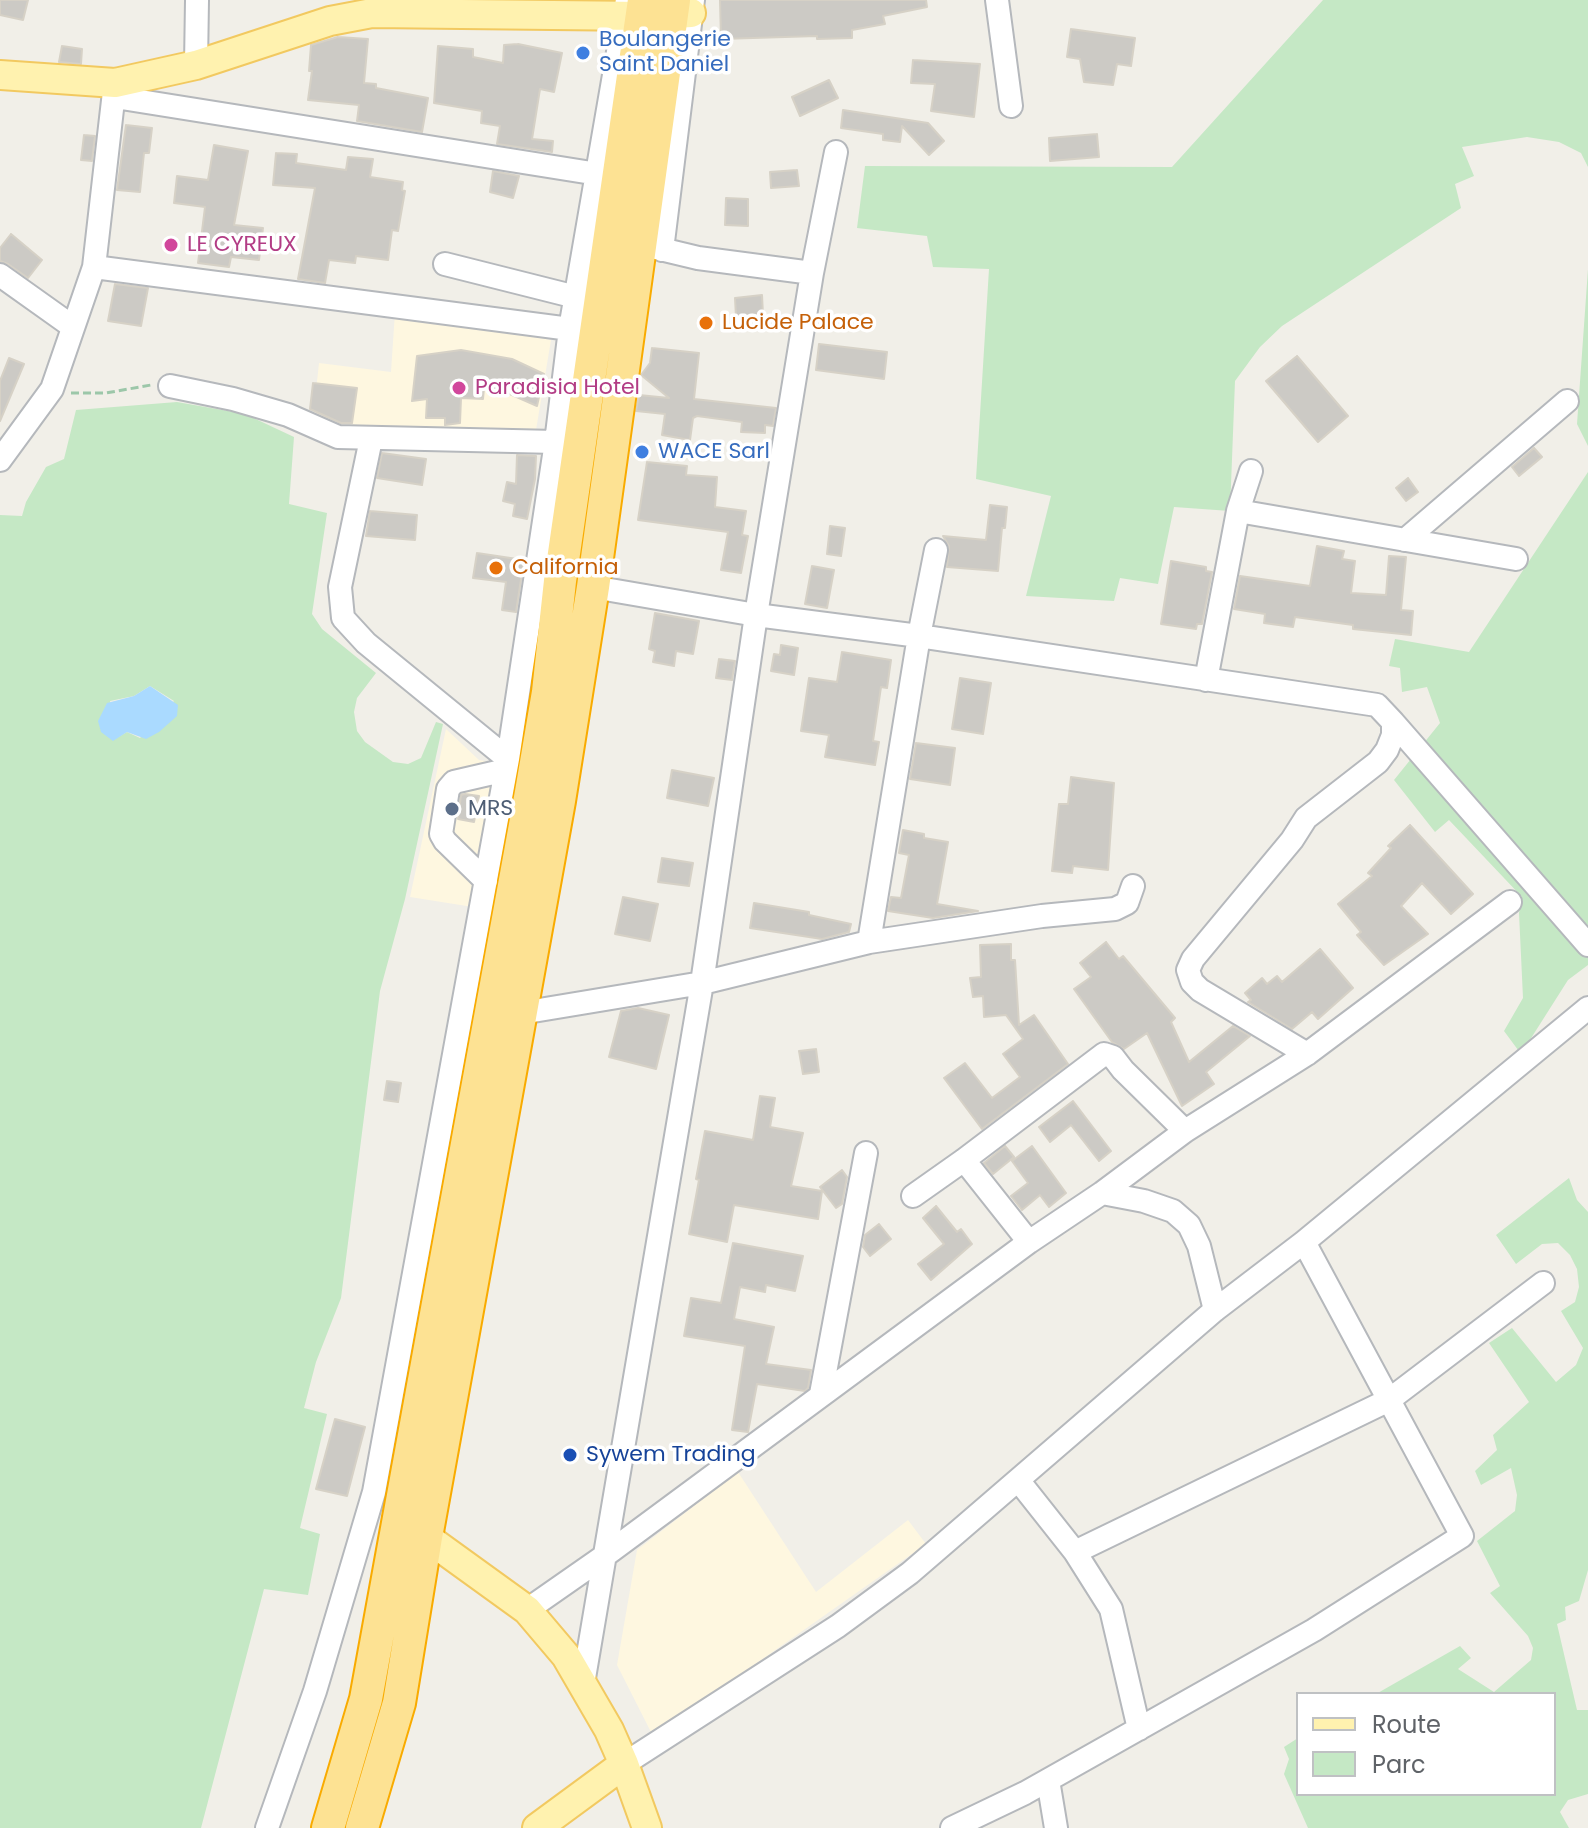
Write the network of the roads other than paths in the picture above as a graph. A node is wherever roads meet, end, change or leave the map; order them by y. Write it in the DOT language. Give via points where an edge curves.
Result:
graph roads {
  1 [pos="197,0"];
  2 [pos="997,0"];
  3 [pos="468,6"];
  4 [pos="659,7"];
  5 [pos="350,8"];
  6 [pos="196,65"];
  7 [pos="0,75"];
  8 [pos="115,90"];
  9 [pos="1011,106"];
  10 [pos="836,152"];
  11 [pos="598,174"];
  12 [pos="652,247"];
  13 [pos="445,264"];
  14 [pos="94,267"];
  15 [pos="812,273"];
  16 [pos="0,275"];
  17 [pos="576,297"];
  18 [pos="73,327"];
  19 [pos="570,329"];
  20 [pos="170,386"];
  21 [pos="1567,401"];
  22 [pos="371,439"];
  23 [pos="556,442"];
  24 [pos="0,460"];
  25 [pos="1251,471"];
  26 [pos="1238,511"];
  27 [pos="1405,540"];
  28 [pos="936,550"];
  29 [pos="1516,559"];
  30 [pos="593,587"];
  31 [pos="756,615"];
  32 [pos="919,636"];
  33 [pos="1206,680"];
  34 [pos="1393,722"];
  35 [pos="507,764"];
  36 [pos="486,881"];
  37 [pos="1133,886"];
  38 [pos="1510,902"];
  39 [pos="869,942"];
  40 [pos="1588,945"];
  41 [pos="702,983"];
  42 [pos="1588,1008"];
  43 [pos="521,1013"];
  44 [pos="1307,1054"];
  45 [pos="1185,1131"];
  46 [pos="866,1153"];
  47 [pos="964,1160"];
  48 [pos="1102,1193"];
  49 [pos="913,1196"];
  50 [pos="1029,1242"];
  51 [pos="1304,1242"];
  52 [pos="1543,1283"];
  53 [pos="1215,1310"];
  54 [pos="821,1394"];
  55 [pos="1389,1400"];
  56 [pos="1018,1480"];
  57 [pos="426,1537"];
  58 [pos="1075,1552"];
  59 [pos="603,1557"];
  60 [pos="527,1610"];
  61 [pos="583,1684"];
  62 [pos="1139,1729"];
  63 [pos="624,1764"];
  64 [pos="1048,1780"];
  65 [pos="267,1828"];
  66 [pos="328,1828"];
  67 [pos="362,1828"];
  68 [pos="537,1828"];
  69 [pos="647,1828"];
  70 [pos="952,1828"];
  71 [pos="1056,1828"];
  1 -- 6 [label="street"];
  2 -- 9 [label="street"];
  3 -- 4 [label="main road"];
  3 -- 5 [label="main road" via="372,13"];
  4 -- 11 [label="street"];
  4 -- 12 [label="highway"];
  4 -- 66 [label="highway" via="560,581 536,764 366,1699"];
  5 -- 6 [label="main road"];
  6 -- 8 [label="main road"];
  7 -- 8 [label="main road"];
  8 -- 11 [label="street"];
  8 -- 14 [label="street"];
  10 -- 15 [label="street"];
  11 -- 17 [label="street"];
  12 -- 15 [label="street"];
  12 -- 30 [label="highway"];
  13 -- 17 [label="street"];
  14 -- 18 [label="street"];
  14 -- 19 [label="street"];
  15 -- 31 [label="street"];
  16 -- 18 [label="street"];
  17 -- 19 [label="street"];
  18 -- 24 [label="street" via="52,389"];
  19 -- 23 [label="street"];
  20 -- 22 [label="street" via="274,411 338,437"];
  21 -- 27 [label="street"];
  22 -- 23 [label="street"];
  22 -- 35 [label="street" via="340,587 343,618"];
  23 -- 35 [label="street"];
  25 -- 26 [label="street"];
  26 -- 27 [label="street"];
  26 -- 33 [label="street"];
  27 -- 29 [label="street"];
  28 -- 32 [label="street"];
  30 -- 31 [label="street"];
  30 -- 43 [label="highway"];
  31 -- 32 [label="street"];
  31 -- 41 [label="street"];
  32 -- 33 [label="street"];
  32 -- 39 [label="street"];
  33 -- 34 [label="street" via="1377,705"];
  34 -- 40 [label="street"];
  34 -- 44 [label="street" via="1393,735 1378,762 1306,818 1188,970 1200,990"];
  35 -- 36 [label="street"];
  35 -- 36 [label="street" via="454,782 448,789 441,834"];
  36 -- 65 [label="street" via="374,1492 315,1691"];
  37 -- 39 [label="street" via="1127,903 1115,909"];
  38 -- 44 [label="street"];
  39 -- 41 [label="street"];
  41 -- 43 [label="street"];
  41 -- 59 [label="street"];
  42 -- 51 [label="street"];
  43 -- 57 [label="highway"];
  44 -- 45 [label="street"];
  45 -- 47 [label="street" via="1113,1057 1104,1054"];
  45 -- 48 [label="street"];
  46 -- 54 [label="street"];
  47 -- 49 [label="street"];
  47 -- 50 [label="street"];
  48 -- 50 [label="street"];
  48 -- 53 [label="street" via="1173,1211 1189,1225"];
  50 -- 54 [label="street"];
  51 -- 53 [label="street"];
  51 -- 55 [label="street"];
  52 -- 55 [label="street"];
  53 -- 56 [label="street"];
  54 -- 59 [label="street"];
  55 -- 58 [label="street"];
  55 -- 62 [label="street" via="1462,1536 1314,1630"];
  56 -- 58 [label="street"];
  56 -- 63 [label="street" via="910,1573 838,1626"];
  57 -- 60 [label="main road"];
  57 -- 67 [label="highway" via="399,1703"];
  58 -- 62 [label="street" via="1111,1609"];
  59 -- 60 [label="street"];
  59 -- 61 [label="street"];
  60 -- 61 [label="main road"];
  61 -- 63 [label="main road"];
  62 -- 64 [label="street"];
  63 -- 68 [label="main road"];
  63 -- 69 [label="main road"];
  64 -- 70 [label="street"];
  64 -- 71 [label="street"];
}
